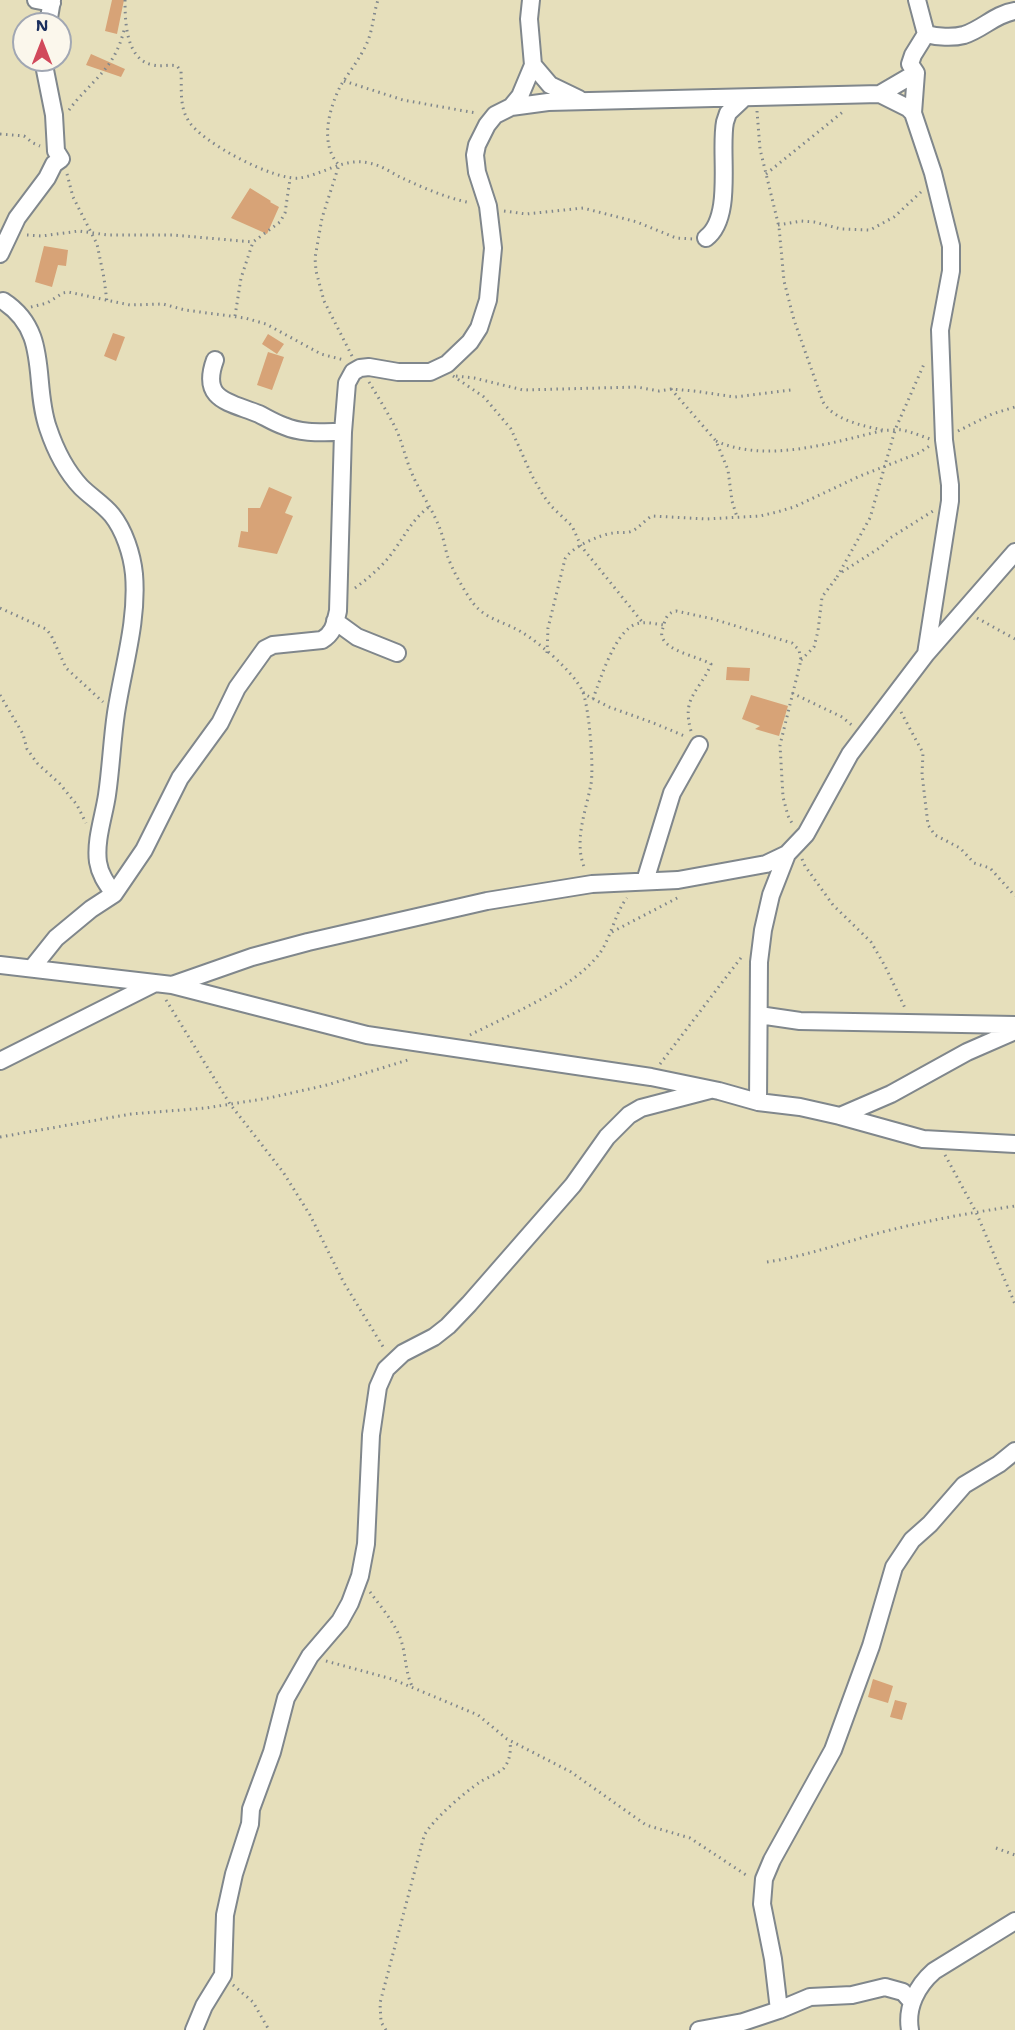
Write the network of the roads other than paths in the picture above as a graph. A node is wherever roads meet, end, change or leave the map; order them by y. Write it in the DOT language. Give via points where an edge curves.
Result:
graph roads {
  1 [pos="531,0"];
  2 [pos="917,0"];
  3 [pos="1015,10"];
  4 [pos="926,34"];
  5 [pos="533,65"];
  6 [pos="45,72"];
  7 [pos="916,73"];
  8 [pos="880,94"];
  9 [pos="750,97"];
  10 [pos="585,102"];
  11 [pos="511,107"];
  12 [pos="914,113"];
  13 [pos="706,238"];
  14 [pos="0,254"];
  15 [pos="5,303"];
  16 [pos="215,360"];
  17 [pos="343,432"];
  18 [pos="1015,552"];
  19 [pos="336,616"];
  20 [pos="397,653"];
  21 [pos="926,654"];
  22 [pos="699,745"];
  23 [pos="795,846"];
  24 [pos="643,881"];
  25 [pos="114,894"];
  26 [pos="0,965"];
  27 [pos="32,968"];
  28 [pos="155,983"];
  29 [pos="172,985"];
  30 [pos="759,1015"];
  31 [pos="1015,1025"];
  32 [pos="1015,1031"];
  33 [pos="0,1061"];
  34 [pos="710,1090"];
  35 [pos="758,1102"];
  36 [pos="840,1116"];
  37 [pos="1015,1144"];
  38 [pos="1015,1450"];
  39 [pos="1015,1921"];
  40 [pos="912,2002"];
  41 [pos="779,2010"];
  42 [pos="194,2030"];
  43 [pos="699,2030"];
  44 [pos="910,2030"];
  1 -- 5 [label="street"];
  2 -- 4 [label="street"];
  3 -- 4 [label="street" via="991,18 963,35"];
  4 -- 7 [label="street" via="910,64"];
  5 -- 10 [label="street" via="550,85"];
  5 -- 11 [label="street"];
  6 -- 14 [label="street" via="58,155"];
  7 -- 8 [label="street"];
  7 -- 12 [label="street"];
  8 -- 9 [label="street"];
  8 -- 12 [label="street"];
  9 -- 10 [label="street"];
  9 -- 13 [label="street" via="728,113 725,122 723,194 718,222"];
  10 -- 11 [label="street"];
  11 -- 17 [label="street" via="495,116 481,136 476,155 493,248 485,310 470,342 447,364 430,372 369,368 353,372 347,383"];
  12 -- 21 [label="street" via="951,246 951,271 940,330 942,440 950,501"];
  15 -- 25 [label="street" via="26,321 37,353 42,408 58,453 81,487 112,515 126,542 134,573 128,655 97,850 102,877"];
  16 -- 17 [label="street" via="211,383 215,393 228,404 293,429"];
  17 -- 19 [label="street"];
  18 -- 21 [label="street"];
  19 -- 20 [label="street" via="357,637"];
  19 -- 25 [label="street" via="329,636 273,645 253,664 220,723 180,777 144,850"];
  21 -- 23 [label="street" via="850,754"];
  22 -- 24 [label="street" via="672,793"];
  23 -- 24 [label="street" via="766,864 678,880"];
  23 -- 30 [label="street" via="771,895 763,930"];
  24 -- 29 [label="street" via="592,884 487,901 319,939"];
  25 -- 27 [label="street" via="56,938"];
  26 -- 27 [label="street"];
  27 -- 28 [label="street"];
  28 -- 29 [label="street"];
  28 -- 33 [label="street"];
  29 -- 34 [label="street" via="367,1035 651,1077"];
  30 -- 31 [label="street" via="800,1021"];
  30 -- 35 [label="street"];
  32 -- 36 [label="street"];
  34 -- 35 [label="street"];
  34 -- 42 [label="street" via="641,1108 629,1115 469,1304 434,1336 393,1361 381,1378 368,1461 366,1544 361,1569 340,1621 310,1656 286,1698 234,1874 225,1915 223,1974"];
  35 -- 36 [label="street"];
  36 -- 37 [label="street" via="923,1139"];
  38 -- 41 [label="street" via="964,1485 912,1540 894,1567 871,1646 833,1750 764,1879 762,1896"];
  39 -- 40 [label="street" via="934,1971"];
  40 -- 41 [label="street" via="903,1992 885,1987 852,1995 810,1997"];
  40 -- 44 [label="street"];
  41 -- 43 [label="street"];
}
